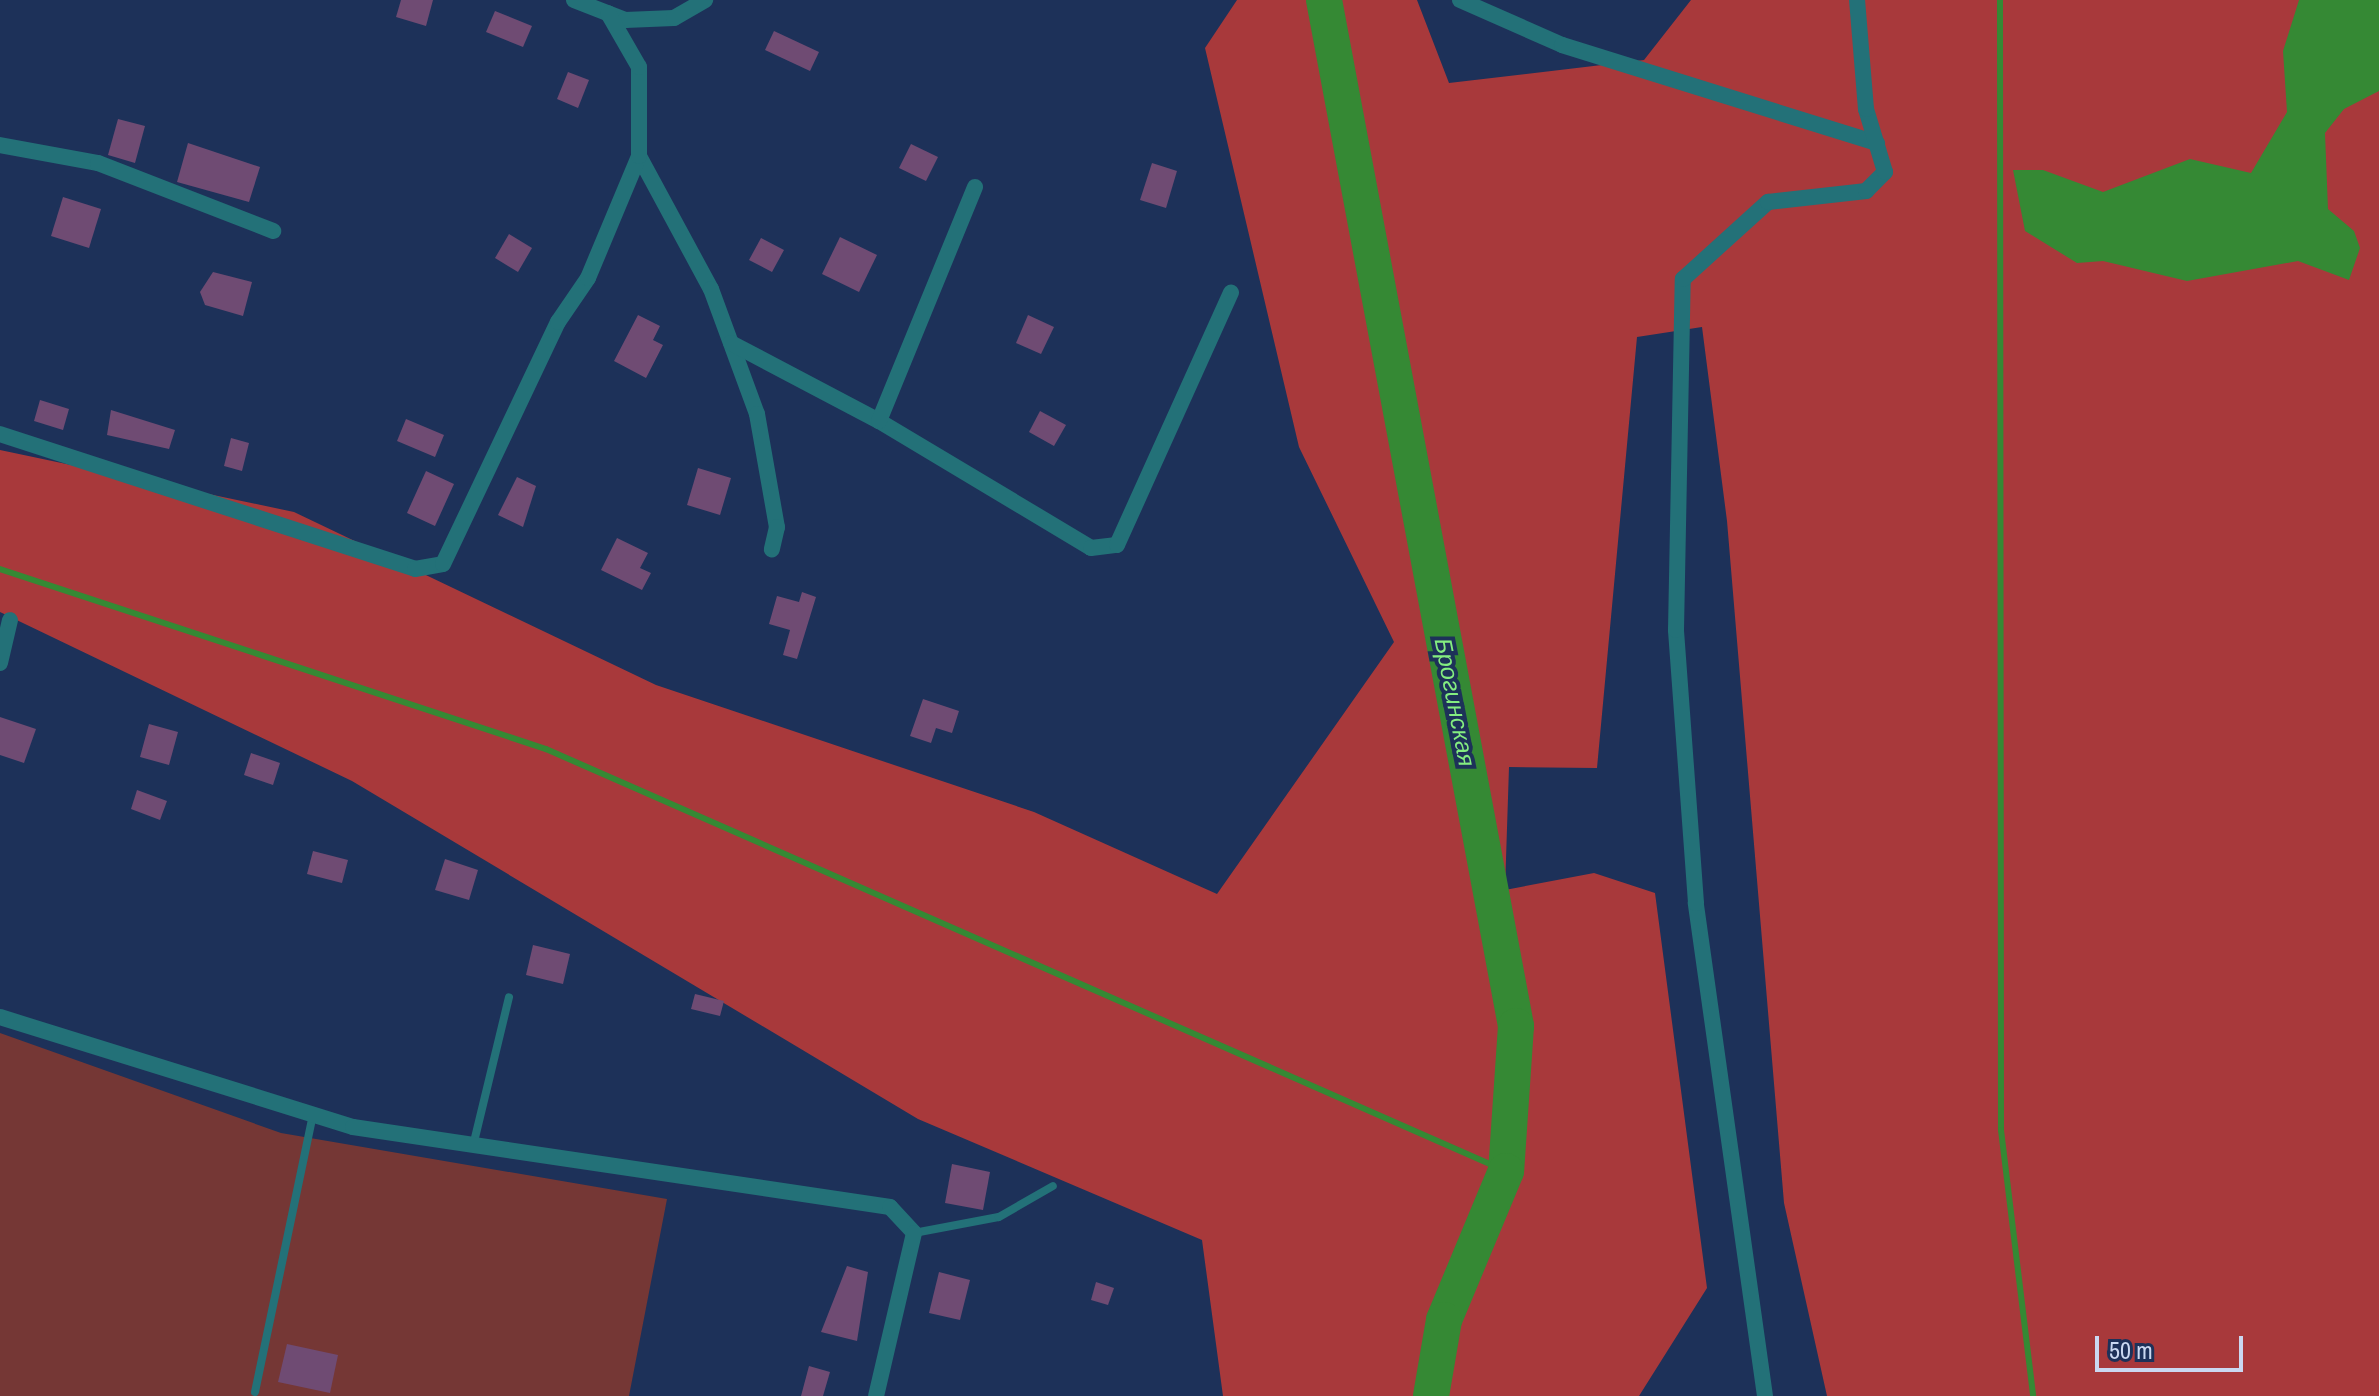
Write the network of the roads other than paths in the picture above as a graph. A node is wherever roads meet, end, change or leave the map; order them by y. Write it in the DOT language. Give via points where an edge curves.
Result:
graph roads {
  1 [pos="574,0"];
  2 [pos="705,0"];
  3 [pos="1460,0"];
  4 [pos="1857,0"];
  5 [pos="608,13"];
  6 [pos="1877,143"];
  7 [pos="0,145"];
  8 [pos="639,156"];
  9 [pos="975,187"];
  10 [pos="273,231"];
  11 [pos="1231,292"];
  12 [pos="731,343"];
  13 [pos="879,421"];
  14 [pos="0,434"];
  15 [pos="772,549"];
  16 [pos="10,620"];
  17 [pos="0,663"];
  18 [pos="509,997"];
  19 [pos="0,1017"];
  20 [pos="313,1115"];
  21 [pos="473,1147"];
  22 [pos="1053,1186"];
  23 [pos="914,1233"];
  24 [pos="255,1392"];
  25 [pos="876,1396"];
  26 [pos="1765,1396"];
  1 -- 5 [label="street"];
  2 -- 5 [label="street" via="674,18"];
  3 -- 6 [label="street" via="1562,45"];
  4 -- 6 [label="street" via="1866,109"];
  5 -- 8 [label="street" via="639,67"];
  6 -- 26 [label="street" via="1885,172 1866,191 1768,202 1683,279 1676,630 1695,888"];
  7 -- 10 [label="street" via="98,163"];
  8 -- 12 [label="street" via="665,212 688,242"];
  8 -- 14 [label="street" via="588,278 558,322 443,564 415,569"];
  9 -- 13 [label="street"];
  11 -- 13 [label="street" via="1117,545 1091,548"];
  12 -- 13 [label="street"];
  12 -- 15 [label="street" via="768,470 777,527"];
  16 -- 17 [label="street"];
  18 -- 21 [label="lane"];
  19 -- 20 [label="street"];
  20 -- 21 [label="street"];
  20 -- 24 [label="lane"];
  21 -- 23 [label="street" via="890,1207"];
  22 -- 23 [label="lane" via="999,1217"];
  23 -- 25 [label="street"];
}
